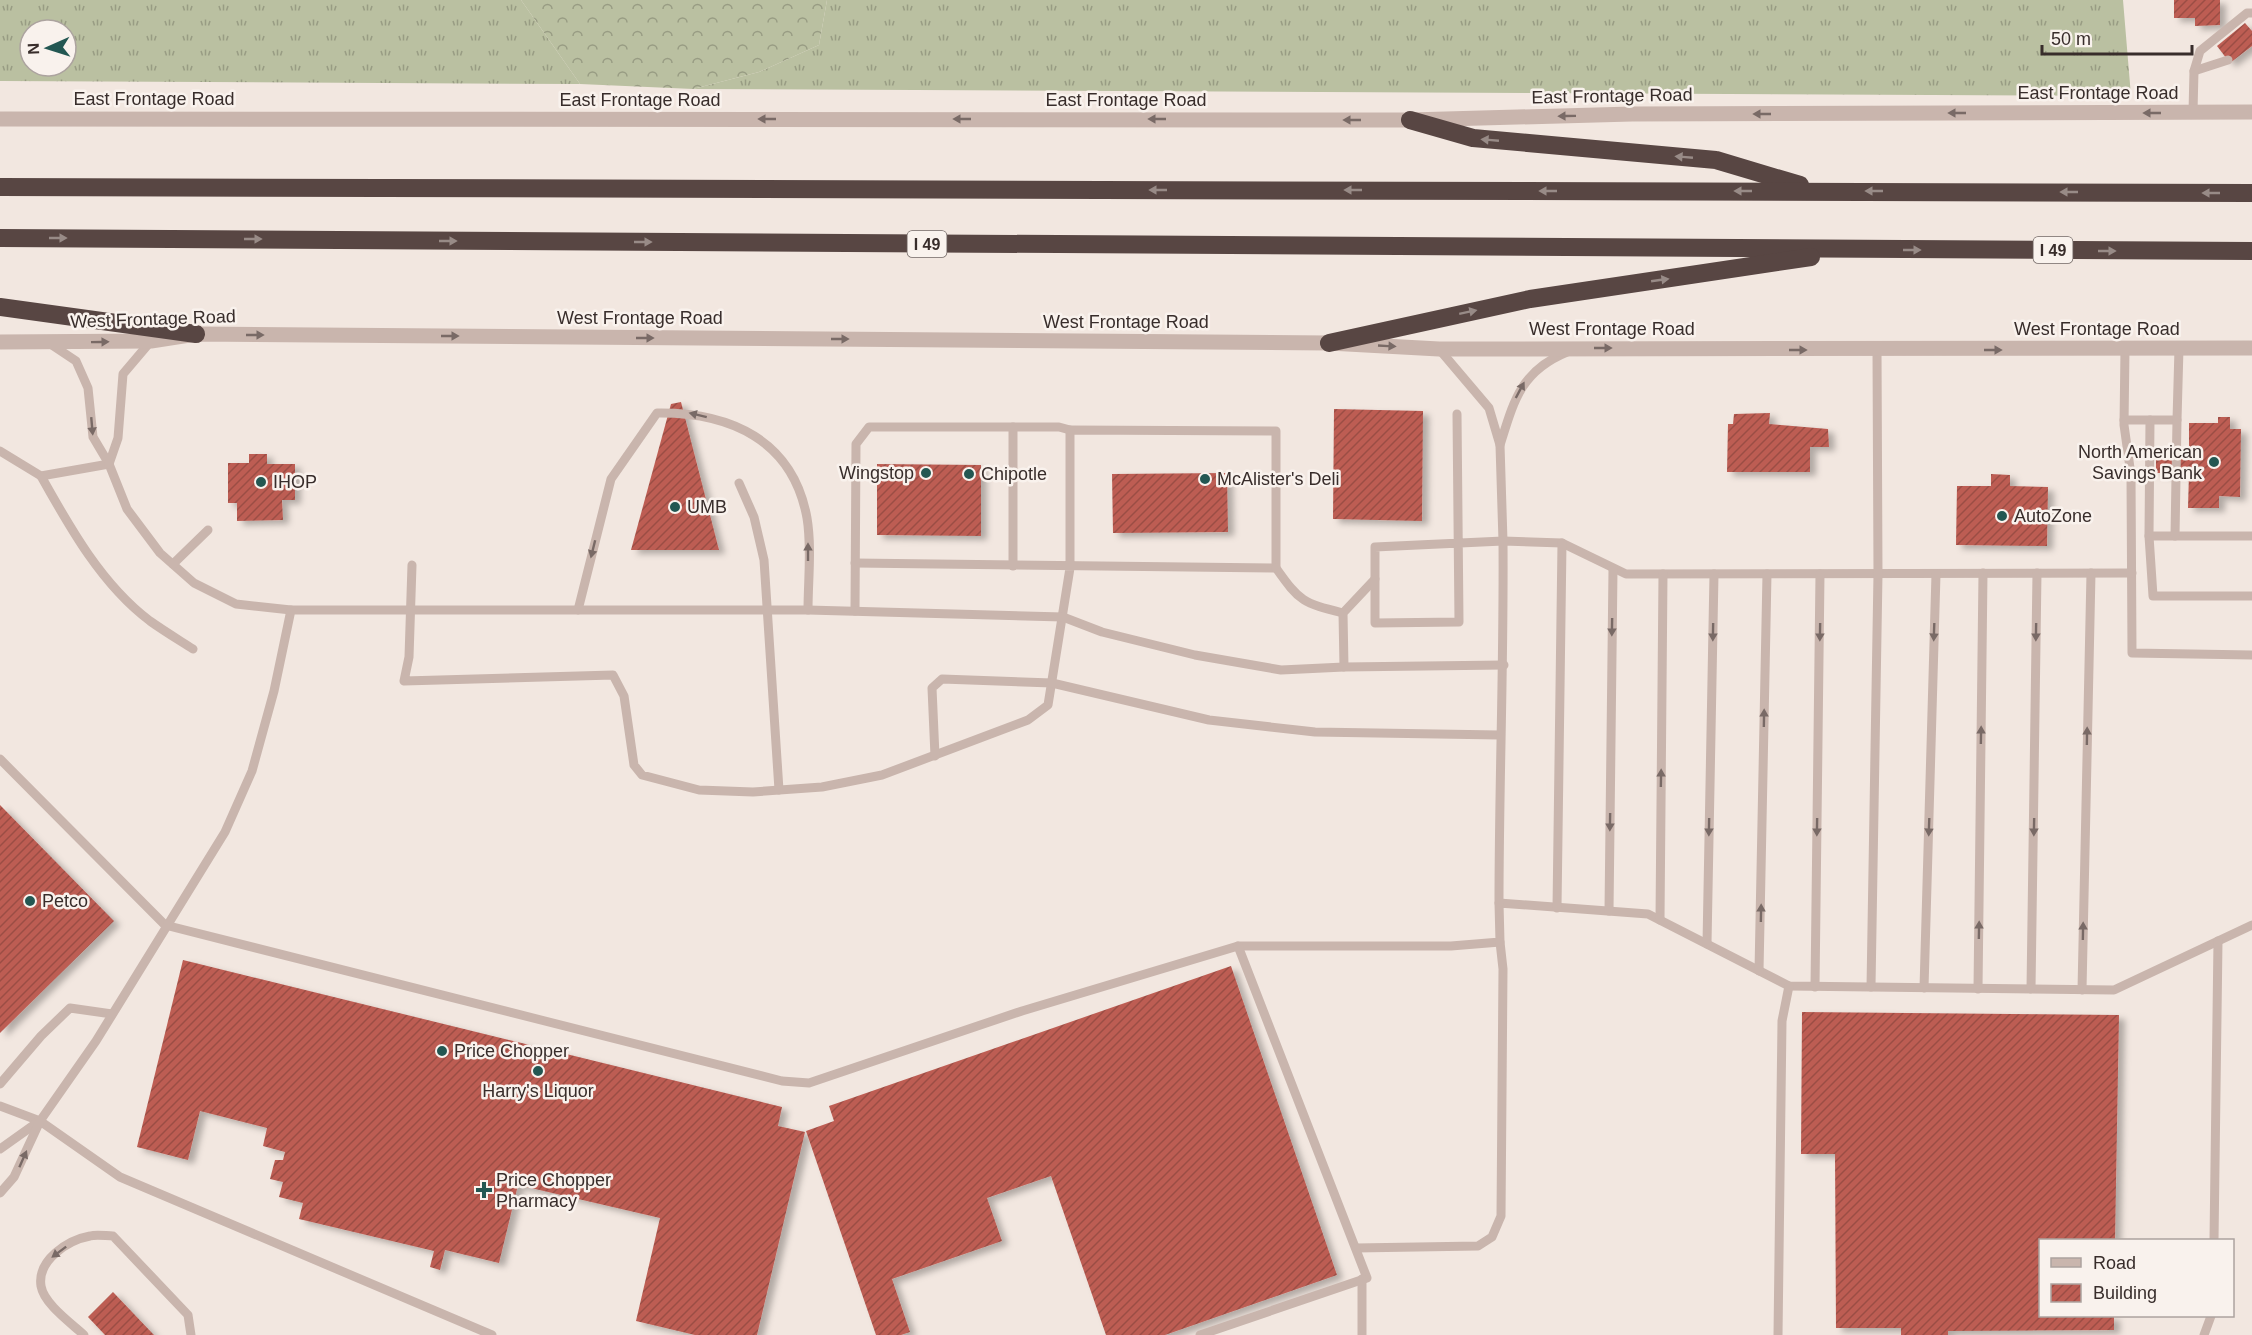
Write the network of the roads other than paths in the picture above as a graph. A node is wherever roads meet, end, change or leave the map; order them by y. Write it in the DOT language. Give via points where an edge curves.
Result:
graph roads {
  1 [pos="2252,13"];
  2 [pos="2228,60"];
  3 [pos="2194,72"];
  4 [pos="2193,112"];
  5 [pos="2252,112"];
  6 [pos="0,118"];
  7 [pos="1410,120"];
  8 [pos="0,187"];
  9 [pos="1822,191"];
  10 [pos="2252,193"];
  11 [pos="0,238"];
  12 [pos="1853,249"];
  13 [pos="2252,251"];
  14 [pos="0,307"];
  15 [pos="196,334"];
  16 [pos="151,341"];
  17 [pos="0,342"];
  18 [pos="49,342"];
  19 [pos="1329,343"];
  20 [pos="1577,348"];
  21 [pos="2179,348"];
  22 [pos="2252,348"];
  23 [pos="1439,349"];
  24 [pos="2125,349"];
  25 [pos="1877,351"];
  26 [pos="1458,414"];
  27 [pos="2124,420"];
  28 [pos="2150,420"];
  29 [pos="2177,420"];
  30 [pos="1013,427"];
  31 [pos="1070,430"];
  32 [pos="1500,445"];
  33 [pos="0,451"];
  34 [pos="109,464"];
  35 [pos="41,476"];
  36 [pos="739,483"];
  37 [pos="208,530"];
  38 [pos="2149,536"];
  39 [pos="2175,536"];
  40 [pos="2252,536"];
  41 [pos="1503,541"];
  42 [pos="1460,543"];
  43 [pos="1562,543"];
  44 [pos="855,563"];
  45 [pos="173,564"];
  46 [pos="412,566"];
  47 [pos="1013,566"];
  48 [pos="1070,568"];
  49 [pos="1276,568"];
  50 [pos="1613,569"];
  51 [pos="1936,573"];
  52 [pos="1983,573"];
  53 [pos="2037,573"];
  54 [pos="2091,573"];
  55 [pos="2132,573"];
  56 [pos="1663,574"];
  57 [pos="1714,574"];
  58 [pos="1767,574"];
  59 [pos="1820,574"];
  60 [pos="1878,574"];
  61 [pos="1375,579"];
  62 [pos="2252,596"];
  63 [pos="291,610"];
  64 [pos="412,610"];
  65 [pos="578,610"];
  66 [pos="765,610"];
  67 [pos="808,610"];
  68 [pos="855,611"];
  69 [pos="1343,613"];
  70 [pos="1063,617"];
  71 [pos="194,649"];
  72 [pos="2252,655"];
  73 [pos="1504,664"];
  74 [pos="1344,667"];
  75 [pos="1052,683"];
  76 [pos="1499,735"];
  77 [pos="935,756"];
  78 [pos="0,759"];
  79 [pos="779,790"];
  80 [pos="1498,903"];
  81 [pos="1557,908"];
  82 [pos="1609,911"];
  83 [pos="1660,920"];
  84 [pos="165,925"];
  85 [pos="2252,925"];
  86 [pos="2218,941"];
  87 [pos="1500,942"];
  88 [pos="1707,944"];
  89 [pos="1238,946"];
  90 [pos="1759,971"];
  91 [pos="1789,986"];
  92 [pos="1815,987"];
  93 [pos="1871,987"];
  94 [pos="1924,988"];
  95 [pos="1978,989"];
  96 [pos="2031,989"];
  97 [pos="2082,990"];
  98 [pos="112,1014"];
  99 [pos="0,1084"];
  100 [pos="0,1106"];
  101 [pos="40,1121"];
  102 [pos="0,1149"];
  103 [pos="0,1193"];
  104 [pos="2214,1239"];
  105 [pos="1356,1248"];
  106 [pos="1362,1279"];
  107 [pos="2211,1317"];
  108 [pos="84,1335"];
  109 [pos="191,1335"];
  110 [pos="492,1335"];
  111 [pos="1200,1335"];
  112 [pos="1362,1335"];
  113 [pos="1778,1335"];
  114 [pos="2204,1335"];
  1 -- 3 [label="lane" via="2199,51"];
  2 -- 3 [label="lane"];
  3 -- 4 [label="lane"];
  4 -- 5 [label="street, East Frontage Road"];
  4 -- 7 [label="street, East Frontage Road, one-way" via="1632,114"];
  7 -- 6 [label="street, East Frontage Road, one-way"];
  9 -- 7 [label="highway, one-way" via="1716,160 1473,138"];
  9 -- 8 [label="highway, one-way"];
  10 -- 9 [label="highway, one-way"];
  11 -- 12 [label="highway, I 49, one-way"];
  12 -- 13 [label="highway, I 49, one-way"];
  19 -- 12 [label="highway, one-way" via="1530,299"];
  14 -- 15 [label="highway"];
  15 -- 16 [label="street, West Frontage Road"];
  15 -- 19 [label="street, West Frontage Road, one-way"];
  18 -- 16 [label="street, West Frontage Road, one-way"];
  16 -- 34 [label="lane" via="123,374 118,438"];
  17 -- 18 [label="street, West Frontage Road"];
  18 -- 34 [label="lane, one-way" via="76,361 88,388 93,437"];
  19 -- 23 [label="street, West Frontage Road, one-way"];
  20 -- 23 [label="street, West Frontage Road"];
  20 -- 25 [label="street, West Frontage Road, one-way"];
  32 -- 20 [label="lane, one-way" via="1522,384 1545,361"];
  21 -- 22 [label="street, West Frontage Road"];
  21 -- 24 [label="street, West Frontage Road"];
  21 -- 29 [label="lane"];
  23 -- 32 [label="lane" via="1489,408"];
  25 -- 24 [label="street, West Frontage Road, one-way"];
  24 -- 27 [label="lane"];
  25 -- 60 [label="lane"];
  26 -- 42 [label="lane"];
  27 -- 28 [label="lane"];
  27 -- 55 [label="lane" via="2131,475"];
  28 -- 29 [label="lane"];
  28 -- 38 [label="lane"];
  29 -- 39 [label="lane"];
  30 -- 31 [label="lane"];
  30 -- 44 [label="lane" via="869,427 856,444"];
  30 -- 47 [label="lane"];
  31 -- 48 [label="lane"];
  31 -- 49 [label="lane" via="1276,431"];
  32 -- 41 [label="lane"];
  33 -- 35 [label="lane"];
  34 -- 35 [label="lane"];
  34 -- 45 [label="lane" via="127,509"];
  35 -- 71 [label="lane" via="72,530 108,579 149,620"];
  36 -- 66 [label="lane" via="754,517 764,560"];
  37 -- 45 [label="lane"];
  38 -- 39 [label="lane"];
  38 -- 62 [label="lane" via="2153,596"];
  39 -- 40 [label="lane"];
  41 -- 42 [label="lane"];
  41 -- 43 [label="lane"];
  41 -- 73 [label="lane"];
  42 -- 61 [label="lane" via="1375,547"];
  42 -- 61 [label="lane" via="1459,622 1375,623"];
  43 -- 50 [label="lane"];
  43 -- 81 [label="lane"];
  44 -- 47 [label="lane"];
  44 -- 68 [label="lane"];
  45 -- 63 [label="lane" via="194,583 236,604"];
  46 -- 64 [label="lane"];
  47 -- 48 [label="lane"];
  48 -- 49 [label="lane"];
  48 -- 70 [label="lane"];
  49 -- 69 [label="lane" via="1309,605"];
  50 -- 56 [label="lane" via="1626,574"];
  50 -- 82 [label="lane, one-way"];
  51 -- 52 [label="lane"];
  51 -- 60 [label="lane"];
  51 -- 94 [label="lane, one-way"];
  52 -- 53 [label="lane"];
  95 -- 52 [label="lane, one-way"];
  53 -- 54 [label="lane"];
  53 -- 96 [label="lane, one-way"];
  54 -- 55 [label="lane"];
  97 -- 54 [label="lane, one-way"];
  55 -- 72 [label="lane" via="2132,653"];
  56 -- 57 [label="lane"];
  83 -- 56 [label="lane, one-way"];
  57 -- 58 [label="lane"];
  57 -- 88 [label="lane, one-way"];
  58 -- 59 [label="lane"];
  90 -- 58 [label="lane, one-way"];
  59 -- 60 [label="lane"];
  59 -- 92 [label="lane, one-way"];
  60 -- 93 [label="lane"];
  61 -- 69 [label="lane"];
  63 -- 64 [label="lane"];
  63 -- 84 [label="lane" via="252,771 225,832"];
  64 -- 65 [label="lane"];
  64 -- 79 [label="lane" via="404,681 613,675 624,696 634,765 642,775 699,790"];
  65 -- 66 [label="lane"];
  67 -- 65 [label="lane, one-way" via="807,520 800,489 783,460 757,435 688,412 657,413 611,479"];
  66 -- 67 [label="lane"];
  66 -- 79 [label="lane"];
  67 -- 68 [label="lane"];
  68 -- 70 [label="lane"];
  69 -- 74 [label="lane"];
  70 -- 74 [label="lane" via="1102,632 1195,655 1281,670"];
  70 -- 75 [label="lane"];
  73 -- 74 [label="lane"];
  73 -- 76 [label="lane"];
  75 -- 76 [label="lane" via="1209,720 1315,732"];
  75 -- 77 [label="lane" via="1047,705 1028,720"];
  75 -- 77 [label="lane" via="942,679 932,688"];
  76 -- 80 [label="lane"];
  77 -- 79 [label="lane" via="882,775 822,787"];
  78 -- 84 [label="lane"];
  80 -- 81 [label="lane"];
  80 -- 87 [label="lane"];
  81 -- 82 [label="lane"];
  82 -- 83 [label="lane" via="1648,914"];
  83 -- 88 [label="lane"];
  84 -- 89 [label="lane" via="782,1081 809,1083 1022,1011"];
  84 -- 98 [label="lane"];
  85 -- 86 [label="lane"];
  86 -- 97 [label="lane" via="2114,990"];
  86 -- 104 [label="lane"];
  87 -- 89 [label="lane" via="1451,946"];
  87 -- 105 [label="lane" via="1501,1216 1492,1237 1478,1246"];
  88 -- 90 [label="lane"];
  89 -- 105 [label="lane"];
  90 -- 91 [label="lane"];
  91 -- 92 [label="lane"];
  91 -- 113 [label="lane" via="1782,1021"];
  92 -- 93 [label="lane"];
  93 -- 94 [label="lane"];
  94 -- 95 [label="lane"];
  95 -- 96 [label="lane"];
  96 -- 97 [label="lane"];
  98 -- 99 [label="lane" via="70,1008"];
  98 -- 101 [label="lane"];
  100 -- 101 [label="lane"];
  101 -- 102 [label="lane"];
  103 -- 101 [label="lane, one-way" via="14,1177"];
  101 -- 110 [label="lane" via="120,1177"];
  105 -- 106 [label="lane" via="1367,1278"];
  106 -- 111 [label="lane"];
  106 -- 112 [label="lane"];
  107 -- 114 [label="lane"];
  109 -- 108 [label="lane, one-way" via="188,1315 113,1236 89,1236 68,1244 49,1259 43,1270 41,1286 48,1299"];
}
